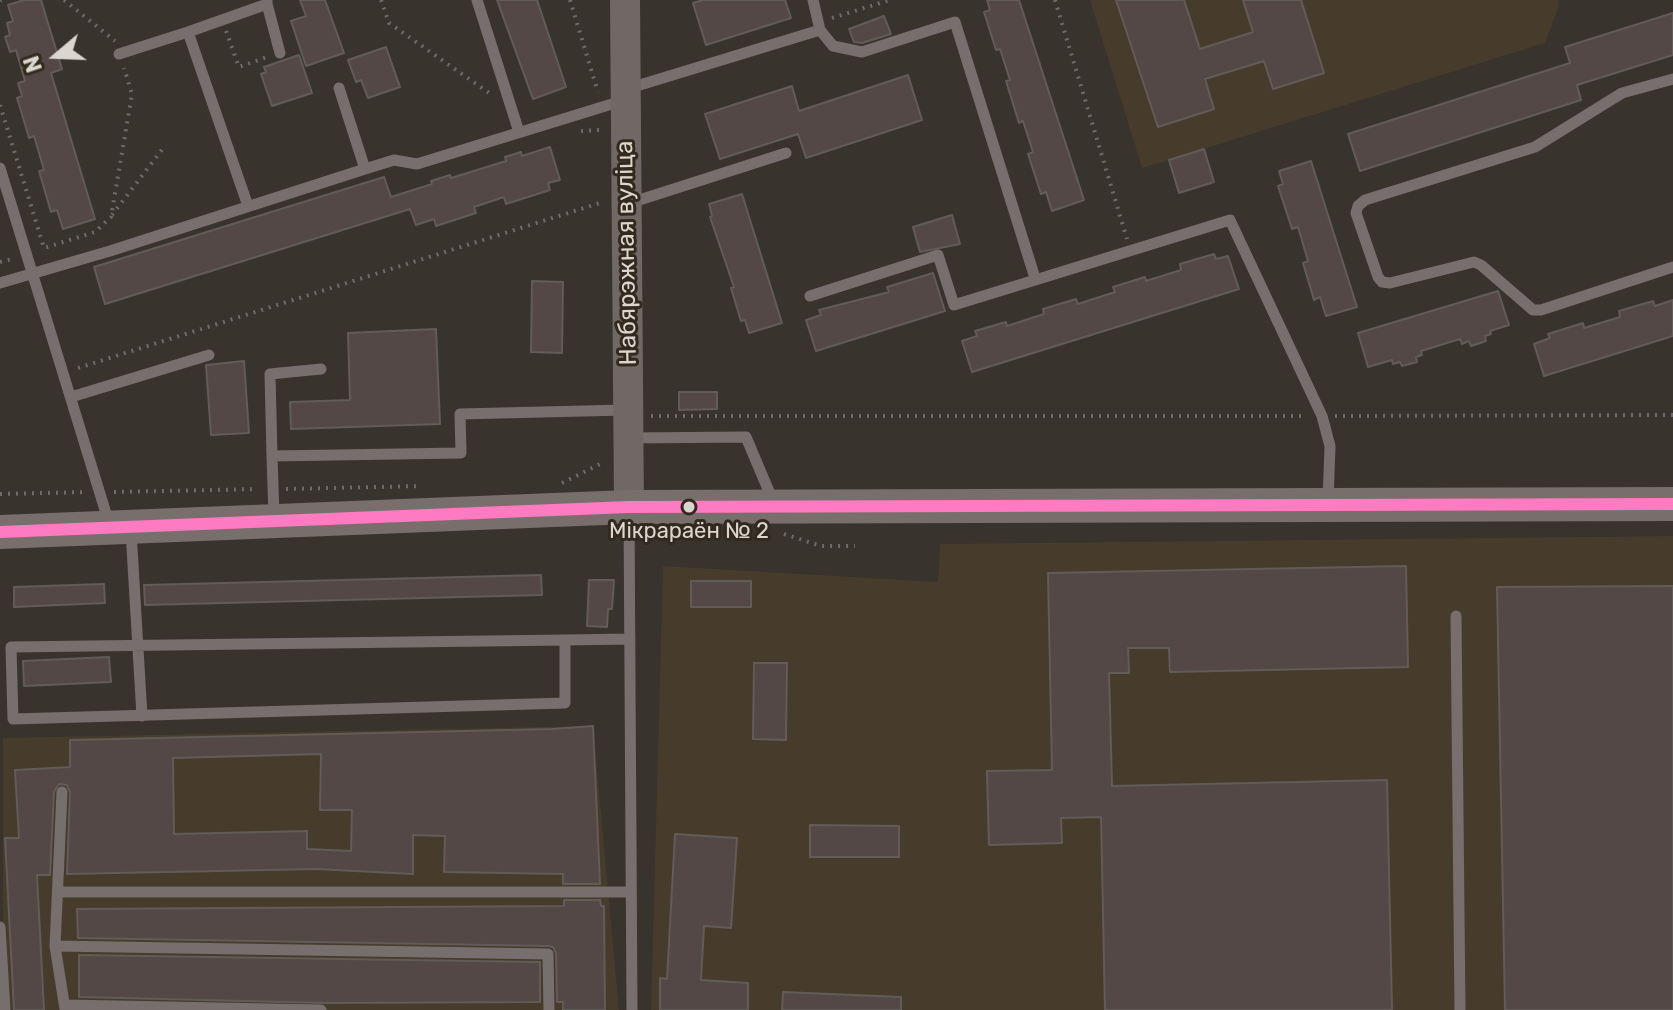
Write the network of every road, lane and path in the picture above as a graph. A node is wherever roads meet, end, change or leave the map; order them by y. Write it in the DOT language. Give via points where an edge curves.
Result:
graph roads {
  1 [pos="64,0"];
  2 [pos="381,0"];
  3 [pos="477,0"];
  4 [pos="570,0"];
  5 [pos="625,0"];
  6 [pos="813,0"];
  7 [pos="1055,0"];
  8 [pos="267,2"];
  9 [pos="820,30"];
  10 [pos="188,32"];
  11 [pos="115,41"];
  12 [pos="280,53"];
  13 [pos="119,54"];
  14 [pos="1673,79"];
  15 [pos="339,88"];
  16 [pos="132,94"];
  17 [pos="616,99"];
  18 [pos="0,105"];
  19 [pos="511,106"];
  20 [pos="519,132"];
  21 [pos="573,132"];
  22 [pos="164,147"];
  23 [pos="786,153"];
  24 [pos="0,168"];
  25 [pos="365,169"];
  26 [pos="248,206"];
  27 [pos="609,207"];
  28 [pos="111,217"];
  29 [pos="1130,249"];
  30 [pos="1673,267"];
  31 [pos="33,273"];
  32 [pos="1035,278"];
  33 [pos="0,283"];
  34 [pos="810,296"];
  35 [pos="209,355"];
  36 [pos="321,369"];
  37 [pos="86,393"];
  38 [pos="71,397"];
  39 [pos="1673,415"];
  40 [pos="1322,416"];
  41 [pos="628,419"];
  42 [pos="272,456"];
  43 [pos="560,484"];
  44 [pos="434,486"];
  45 [pos="292,489"];
  46 [pos="253,490"];
  47 [pos="87,492"];
  48 [pos="117,492"];
  49 [pos="0,494"];
  50 [pos="1673,504"];
  51 [pos="1328,506"];
  52 [pos="629,507"];
  53 [pos="772,520"];
  54 [pos="274,521"];
  55 [pos="121,527"];
  56 [pos="0,532"];
  57 [pos="855,546"];
  58 [pos="1456,616"];
  59 [pos="630,639"];
  60 [pos="565,640"];
  61 [pos="138,645"];
  62 [pos="142,716"];
  63 [pos="62,792"];
  64 [pos="58,892"];
  65 [pos="631,892"];
  66 [pos="0,927"];
  67 [pos="55,946"];
  68 [pos="65,1008"];
  69 [pos="5,1010"];
  70 [pos="321,1010"];
  71 [pos="549,1010"];
  72 [pos="632,1010"];
  73 [pos="1460,1010"];
  1 -- 11 [label="path"];
  2 -- 19 [label="path" via="389,23"];
  3 -- 19 [label="lane"];
  4 -- 17 [label="path" via="598,91"];
  5 -- 17 [label="main road, Набярэжная вуліца"];
  6 -- 9 [label="lane"];
  7 -- 29 [label="path"];
  8 -- 10 [label="lane"];
  8 -- 12 [label="lane"];
  9 -- 17 [label="lane"];
  9 -- 32 [label="lane" via="833,46 862,52 955,22"];
  10 -- 13 [label="lane"];
  10 -- 26 [label="lane"];
  14 -- 30 [label="lane" via="1622,93 1535,147 1365,200 1356,213 1382,282 1474,262 1533,310"];
  15 -- 25 [label="lane"];
  16 -- 28 [label="path"];
  17 -- 20 [label="lane"];
  17 -- 21 [label="path" via="599,130"];
  17 -- 27 [label="main road, Набярэжная вуліца"];
  18 -- 28 [label="path" via="44,248 95,232"];
  19 -- 20 [label="lane"];
  20 -- 25 [label="lane" via="417,164 394,160"];
  22 -- 28 [label="path"];
  23 -- 27 [label="lane"];
  24 -- 31 [label="lane"];
  25 -- 26 [label="lane"];
  26 -- 31 [label="lane"];
  27 -- 37 [label="path" via="78,368"];
  27 -- 41 [label="main road, Набярэжная вуліца"];
  29 -- 32 [label="lane"];
  29 -- 40 [label="lane" via="1230,220"];
  31 -- 33 [label="lane"];
  31 -- 38 [label="lane"];
  32 -- 34 [label="lane" via="954,305 938,255"];
  35 -- 37 [label="lane"];
  36 -- 42 [label="lane" via="270,374"];
  37 -- 38 [label="lane"];
  38 -- 55 [label="lane"];
  39 -- 40 [label="path"];
  40 -- 41 [label="path"];
  40 -- 51 [label="lane" via="1330,446"];
  41 -- 42 [label="lane" via="460,414 461,453"];
  41 -- 43 [label="path" via="605,462"];
  41 -- 52 [label="main road, Набярэжная вуліца"];
  41 -- 53 [label="lane" via="746,437"];
  42 -- 54 [label="lane"];
  44 -- 45 [label="path"];
  46 -- 48 [label="path"];
  47 -- 49 [label="path"];
  50 -- 51 [label="main road"];
  51 -- 53 [label="main road"];
  52 -- 53 [label="main road"];
  52 -- 54 [label="main road"];
  52 -- 59 [label="lane"];
  53 -- 57 [label="path" via="784,534 821,546"];
  54 -- 55 [label="main road"];
  55 -- 56 [label="main road"];
  55 -- 61 [label="lane"];
  58 -- 73 [label="lane"];
  59 -- 60 [label="lane"];
  59 -- 65 [label="lane"];
  60 -- 61 [label="lane"];
  60 -- 62 [label="lane" via="565,703"];
  61 -- 62 [label="lane"];
  61 -- 62 [label="lane" via="11,647 13,719"];
  63 -- 64 [label="lane"];
  64 -- 65 [label="lane"];
  64 -- 67 [label="lane"];
  65 -- 72 [label="lane"];
  66 -- 69 [label="lane"];
  67 -- 68 [label="lane"];
  67 -- 71 [label="lane" via="548,954"];
  68 -- 70 [label="lane"];
}
